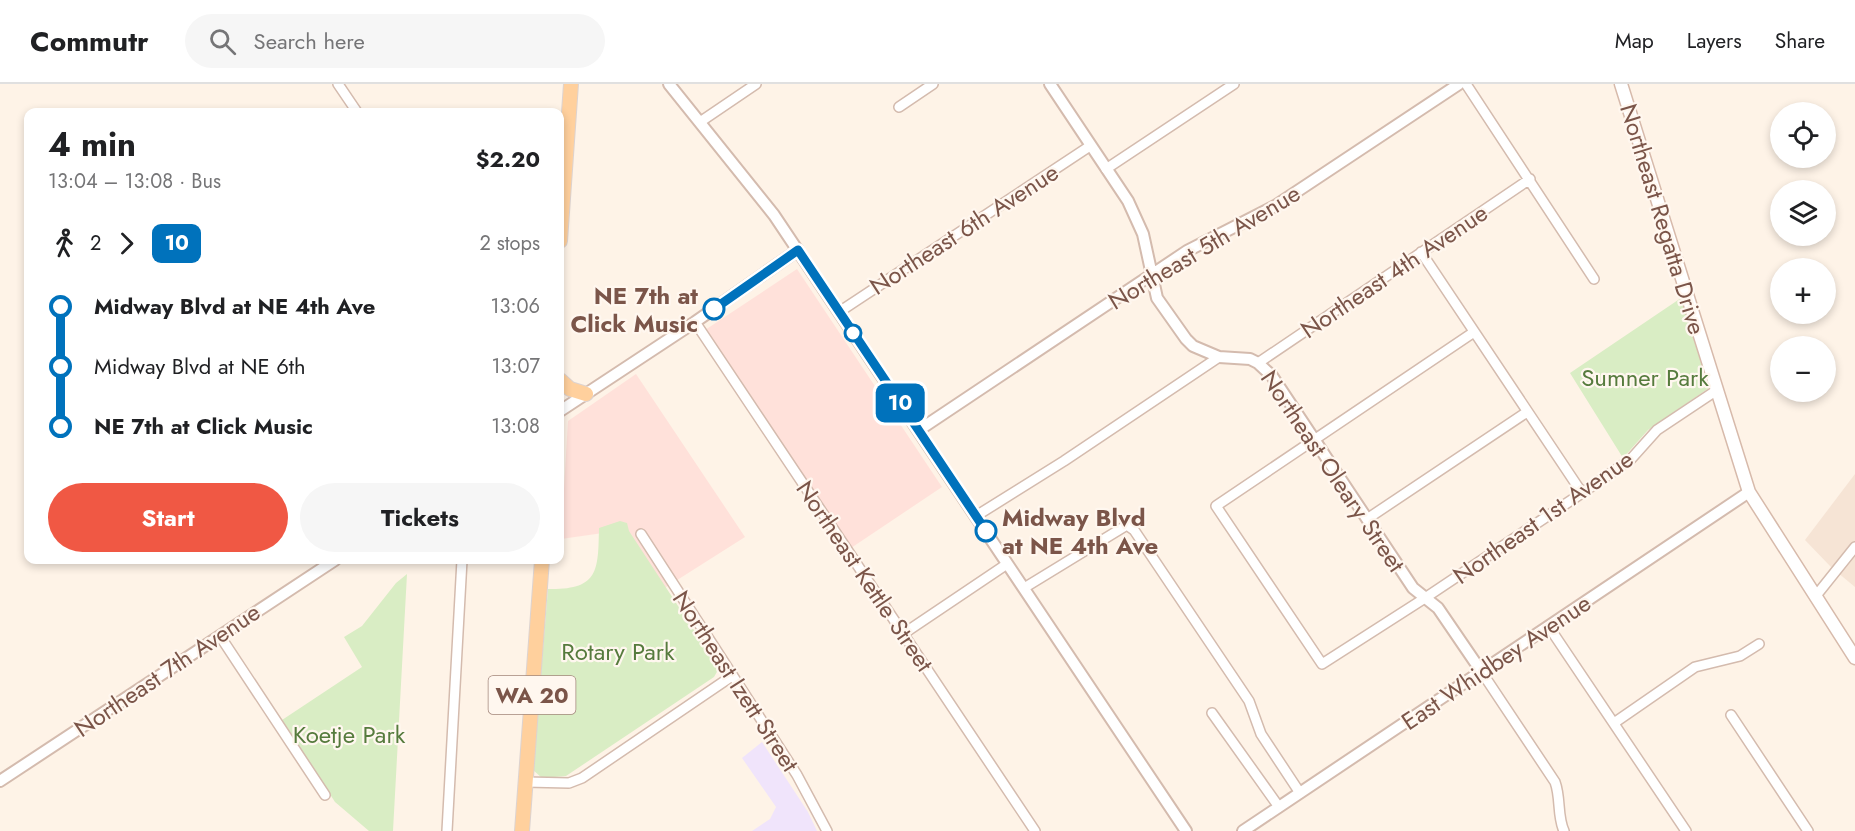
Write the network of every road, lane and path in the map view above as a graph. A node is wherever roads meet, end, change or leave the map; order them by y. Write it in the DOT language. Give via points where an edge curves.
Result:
graph roads {
  1 [pos="338,84"];
  2 [pos="571,84"];
  3 [pos="669,84"];
  4 [pos="756,84"];
  5 [pos="933,84"];
  6 [pos="1050,84"];
  7 [pos="1234,84"];
  8 [pos="1459,84"];
  9 [pos="1466,84"];
  10 [pos="1621,84"];
  11 [pos="899,107"];
  12 [pos="354,108"];
  13 [pos="700,122"];
  14 [pos="1090,146"];
  15 [pos="1106,170"];
  16 [pos="1530,179"];
  17 [pos="564,184"];
  18 [pos="798,250"];
  19 [pos="1421,252"];
  20 [pos="1151,274"];
  21 [pos="1594,279"];
  22 [pos="839,312"];
  23 [pos="694,322"];
  24 [pos="1474,332"];
  25 [pos="1219,357"];
  26 [pos="1258,363"];
  27 [pos="564,385"];
  28 [pos="1717,390"];
  29 [pos="586,394"];
  30 [pos="564,408"];
  31 [pos="1527,412"];
  32 [pos="919,430"];
  33 [pos="1314,439"];
  34 [pos="1749,492"];
  35 [pos="1582,493"];
  36 [pos="976,516"];
  37 [pos="1367,519"];
  38 [pos="641,534"];
  39 [pos="1855,547"];
  40 [pos="329,564"];
  41 [pos="462,564"];
  42 [pos="542,564"];
  43 [pos="1007,564"];
  44 [pos="1024,588"];
  45 [pos="1815,597"];
  46 [pos="1425,598"];
  47 [pos="1549,627"];
  48 [pos="903,634"];
  49 [pos="220,636"];
  50 [pos="1759,644"];
  51 [pos="1855,658"];
  52 [pos="1481,672"];
  53 [pos="732,676"];
  54 [pos="1212,712"];
  55 [pos="1731,715"];
  56 [pos="1614,723"];
  57 [pos="0,782"];
  58 [pos="526,782"];
  59 [pos="1300,793"];
  60 [pos="325,795"];
  61 [pos="1279,807"];
  62 [pos="447,831"];
  63 [pos="522,831"];
  64 [pos="826,831"];
  65 [pos="1035,831"];
  66 [pos="1186,831"];
  67 [pos="1243,831"];
  68 [pos="1564,831"];
  69 [pos="1686,831"];
  70 [pos="1808,831"];
  1 -- 12 [label="street"];
  2 -- 17 [label="main road"];
  3 -- 13 [label="street"];
  4 -- 13 [label="street"];
  5 -- 11 [label="street"];
  6 -- 14 [label="street, Northeast Oleary Street"];
  7 -- 15 [label="street"];
  8 -- 20 [label="street, Northeast 5th Avenue" via="1275,206"];
  9 -- 16 [label="street"];
  10 -- 28 [label="main road, Northeast Regatta Drive"];
  13 -- 18 [label="street"];
  14 -- 15 [label="street, Northeast Oleary Street"];
  14 -- 22 [label="street, Northeast 6th Avenue"];
  15 -- 20 [label="street, Northeast Oleary Street" via="1137,217"];
  16 -- 19 [label="street, Northeast 4th Avenue"];
  16 -- 21 [label="street"];
  18 -- 22 [label="street"];
  18 -- 23 [label="street"];
  19 -- 24 [label="street"];
  19 -- 26 [label="street, Northeast 4th Avenue"];
  20 -- 25 [label="street, Northeast Oleary Street" via="1157,298 1180,332 1193,346"];
  20 -- 32 [label="street, Northeast 5th Avenue"];
  22 -- 32 [label="street"];
  23 -- 29 [label="street"];
  23 -- 48 [label="street, Northeast Kettle Street"];
  24 -- 31 [label="street"];
  24 -- 33 [label="street"];
  25 -- 26 [label="street, Northeast Oleary Street"];
  25 -- 36 [label="street"];
  26 -- 33 [label="street, Northeast Oleary Street" via="1272,376"];
  27 -- 29 [label="main road"];
  28 -- 34 [label="main road, Northeast Regatta Drive"];
  28 -- 35 [label="street, Northeast 1st Avenue" via="1657,430 1631,459"];
  29 -- 30 [label="street"];
  31 -- 35 [label="street"];
  31 -- 37 [label="street"];
  32 -- 36 [label="street"];
  33 -- 37 [label="street, Northeast Oleary Street"];
  33 -- 46 [label="street, Northeast 1st Avenue" via="1216,507 1322,664"];
  34 -- 45 [label="main road, Northeast Regatta Drive"];
  34 -- 47 [label="street, East Whidbey Avenue"];
  35 -- 46 [label="street, Northeast 1st Avenue"];
  36 -- 43 [label="street"];
  37 -- 46 [label="street, Northeast Oleary Street" via="1413,588"];
  38 -- 53 [label="street, Northeast Izett Street"];
  39 -- 45 [label="street"];
  40 -- 49 [label="street, Northeast 7th Avenue"];
  41 -- 62 [label="street"];
  42 -- 58 [label="main road, WA 20"];
  43 -- 44 [label="street"];
  43 -- 48 [label="street"];
  44 -- 59 [label="street" via="1127,525 1134,530 1249,701 1261,734"];
  44 -- 66 [label="street"];
  45 -- 51 [label="main road, Northeast Regatta Drive"];
  46 -- 52 [label="street, Northeast Oleary Street" via="1438,608"];
  47 -- 52 [label="street, East Whidbey Avenue"];
  47 -- 56 [label="street"];
  48 -- 65 [label="street, Northeast Kettle Street"];
  49 -- 57 [label="street, Northeast 7th Avenue"];
  49 -- 60 [label="street"];
  50 -- 56 [label="street" via="1740,656 1695,667"];
  52 -- 59 [label="street, East Whidbey Avenue"];
  52 -- 68 [label="street" via="1555,782"];
  53 -- 58 [label="street" via="582,778 569,783"];
  53 -- 64 [label="street, Northeast Izett Street" via="797,775"];
  54 -- 61 [label="street"];
  55 -- 70 [label="street"];
  56 -- 69 [label="street"];
  58 -- 63 [label="main road, WA 20"];
  59 -- 61 [label="street, East Whidbey Avenue"];
  61 -- 67 [label="street, East Whidbey Avenue"];
}
